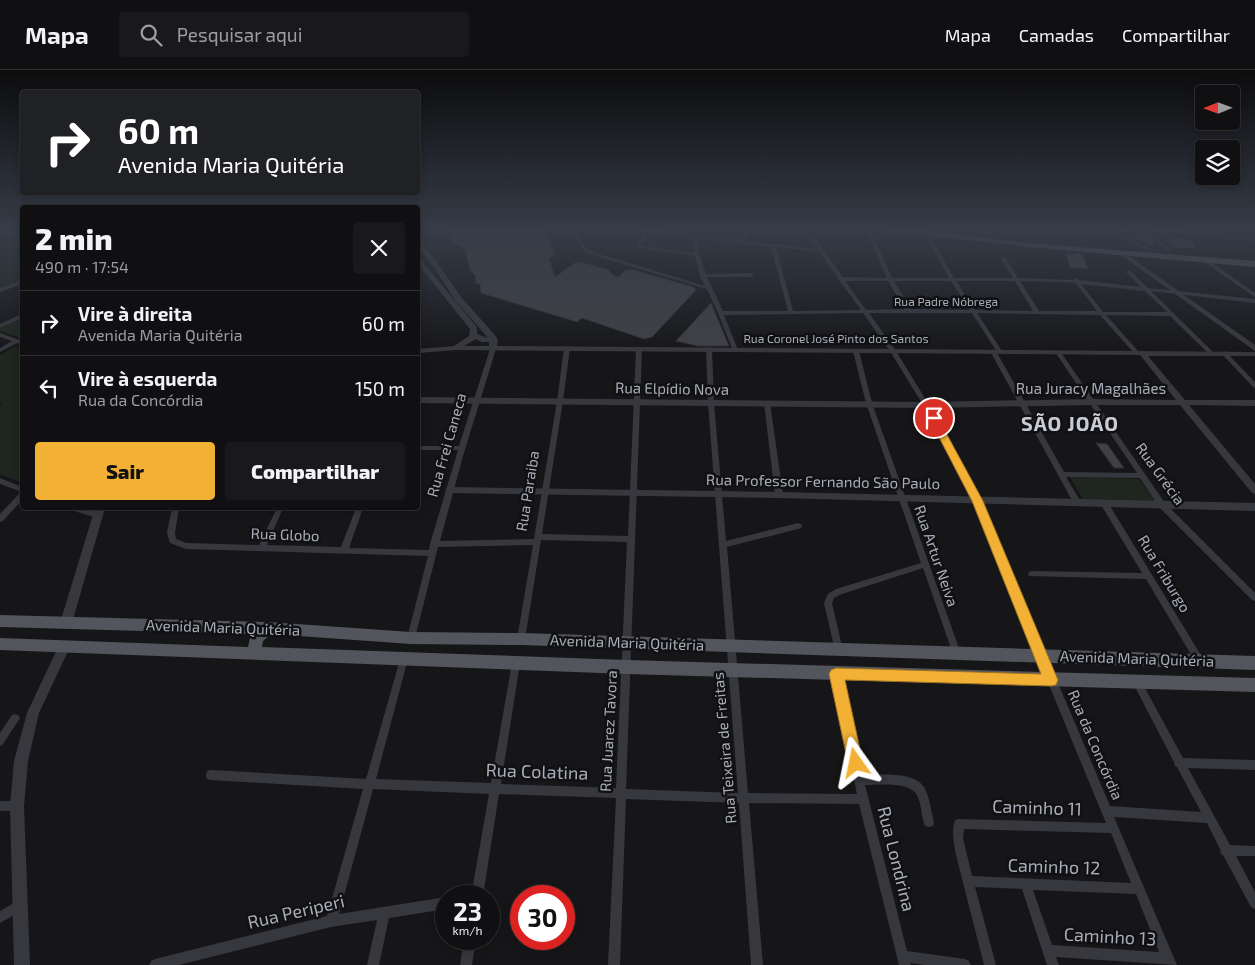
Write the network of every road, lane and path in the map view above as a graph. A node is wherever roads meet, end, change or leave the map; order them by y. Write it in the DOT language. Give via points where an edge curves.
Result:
graph roads {
  1 [pos="426,271"];
  2 [pos="440,271"];
  3 [pos="651,271"];
  4 [pos="701,271"];
  5 [pos="780,271"];
  6 [pos="835,271"];
  7 [pos="887,271"];
  8 [pos="948,271"];
  9 [pos="1010,271"];
  10 [pos="1146,271"];
  11 [pos="1220,271"];
  12 [pos="1129,272"];
  13 [pos="751,275"];
  14 [pos="703,276"];
  15 [pos="840,278"];
  16 [pos="890,278"];
  17 [pos="952,279"];
  18 [pos="1015,279"];
  19 [pos="1076,280"];
  20 [pos="20,283"];
  21 [pos="708,288"];
  22 [pos="1146,288"];
  23 [pos="0,290"];
  24 [pos="1176,292"];
  25 [pos="1255,295"];
  26 [pos="1255,301"];
  27 [pos="909,311"];
  28 [pos="791,312"];
  29 [pos="864,312"];
  30 [pos="974,312"];
  31 [pos="1037,312"];
  32 [pos="721,313"];
  33 [pos="1101,313"];
  34 [pos="1172,314"];
  35 [pos="20,317"];
  36 [pos="0,326"];
  37 [pos="0,335"];
  38 [pos="474,335"];
  39 [pos="493,338"];
  40 [pos="19,342"];
  41 [pos="456,348"];
  42 [pos="520,348"];
  43 [pos="567,348"];
  44 [pos="493,349"];
  45 [pos="639,349"];
  46 [pos="709,349"];
  47 [pos="1255,349"];
  48 [pos="0,350"];
  49 [pos="420,350"];
  50 [pos="735,350"];
  51 [pos="856,351"];
  52 [pos="893,351"];
  53 [pos="996,352"];
  54 [pos="1058,352"];
  55 [pos="1139,352"];
  56 [pos="1210,352"];
  57 [pos="1224,353"];
  58 [pos="1255,354"];
  59 [pos="1255,386"];
  60 [pos="420,400"];
  61 [pos="475,400"];
  62 [pos="560,401"];
  63 [pos="637,402"];
  64 [pos="1093,402"];
  65 [pos="711,403"];
  66 [pos="767,403"];
  67 [pos="869,403"];
  68 [pos="1020,403"];
  69 [pos="1185,403"];
  70 [pos="1255,403"];
  71 [pos="926,405"];
  72 [pos="420,448"];
  73 [pos="462,448"];
  74 [pos="1062,474"];
  75 [pos="1143,476"];
  76 [pos="0,481"];
  77 [pos="20,489"];
  78 [pos="450,490"];
  79 [pos="544,491"];
  80 [pos="1255,491"];
  81 [pos="634,494"];
  82 [pos="719,495"];
  83 [pos="779,495"];
  84 [pos="20,498"];
  85 [pos="902,499"];
  86 [pos="977,501"];
  87 [pos="1077,502"];
  88 [pos="1104,503"];
  89 [pos="1162,505"];
  90 [pos="1255,506"];
  91 [pos="176,510"];
  92 [pos="279,510"];
  93 [pos="359,510"];
  94 [pos="98,512"];
  95 [pos="0,519"];
  96 [pos="798,526"];
  97 [pos="632,539"];
  98 [pos="537,540"];
  99 [pos="434,544"];
  100 [pos="723,545"];
  101 [pos="262,548"];
  102 [pos="344,550"];
  103 [pos="432,553"];
  104 [pos="924,564"];
  105 [pos="1032,574"];
  106 [pos="1148,576"];
  107 [pos="1255,598"];
  108 [pos="0,621"];
  109 [pos="66,623"];
  110 [pos="268,628"];
  111 [pos="411,638"];
  112 [pos="521,639"];
  113 [pos="628,643"];
  114 [pos="0,644"];
  115 [pos="64,647"];
  116 [pos="732,647"];
  117 [pos="839,650"];
  118 [pos="259,654"];
  119 [pos="957,654"];
  120 [pos="1042,655"];
  121 [pos="404,659"];
  122 [pos="1199,660"];
  123 [pos="516,663"];
  124 [pos="1255,663"];
  125 [pos="627,667"];
  126 [pos="733,670"];
  127 [pos="836,674"];
  128 [pos="1051,680"];
  129 [pos="1136,682"];
  130 [pos="1255,685"];
  131 [pos="15,718"];
  132 [pos="0,741"];
  133 [pos="1179,763"];
  134 [pos="1255,765"];
  135 [pos="211,776"];
  136 [pos="860,780"];
  137 [pos="369,784"];
  138 [pos="496,788"];
  139 [pos="621,792"];
  140 [pos="744,798"];
  141 [pos="863,799"];
  142 [pos="0,806"];
  143 [pos="17,806"];
  144 [pos="1107,811"];
  145 [pos="1209,818"];
  146 [pos="929,822"];
  147 [pos="1114,828"];
  148 [pos="1225,850"];
  149 [pos="1255,850"];
  150 [pos="968,881"];
  151 [pos="1026,884"];
  152 [pos="478,885"];
  153 [pos="1138,889"];
  154 [pos="1255,904"];
  155 [pos="435,905"];
  156 [pos="19,906"];
  157 [pos="384,913"];
  158 [pos="0,918"];
  159 [pos="331,920"];
  160 [pos="468,950"];
  161 [pos="1048,951"];
  162 [pos="904,961"];
  163 [pos="1170,962"];
  164 [pos="22,965"];
  165 [pos="155,965"];
  166 [pos="373,965"];
  167 [pos="466,965"];
  168 [pos="614,965"];
  169 [pos="757,965"];
  170 [pos="965,965"];
  171 [pos="990,965"];
  172 [pos="1053,965"];
  1 -- 38 [label="street" via="474,329"];
  2 -- 39 [label="street" via="458,298"];
  3 -- 21 [label="street"];
  4 -- 14 [label="street"];
  5 -- 28 [label="street"];
  6 -- 15 [label="street, Rua da Concórdia"];
  7 -- 16 [label="street"];
  8 -- 17 [label="street"];
  9 -- 18 [label="street"];
  10 -- 24 [label="street"];
  11 -- 25 [label="street"];
  12 -- 22 [label="street"];
  13 -- 14 [label="street"];
  14 -- 21 [label="street"];
  15 -- 16 [label="street"];
  15 -- 29 [label="street, Rua da Concórdia"];
  16 -- 17 [label="street"];
  16 -- 27 [label="street"];
  17 -- 18 [label="street"];
  17 -- 30 [label="street"];
  18 -- 19 [label="street"];
  18 -- 31 [label="street"];
  19 -- 22 [label="street"];
  19 -- 33 [label="street"];
  20 -- 23 [label="street"];
  21 -- 32 [label="street"];
  22 -- 24 [label="street"];
  22 -- 34 [label="street"];
  24 -- 26 [label="street"];
  24 -- 47 [label="street"];
  27 -- 29 [label="street, Rua Padre Nóbrega"];
  27 -- 30 [label="street, Rua Padre Nóbrega"];
  28 -- 29 [label="street, Rua Padre Nóbrega"];
  28 -- 32 [label="street, Rua Padre Nóbrega"];
  29 -- 52 [label="street, Rua da Concórdia"];
  30 -- 31 [label="street, Rua Padre Nóbrega"];
  30 -- 53 [label="street"];
  31 -- 33 [label="street, Rua Padre Nóbrega"];
  32 -- 50 [label="street"];
  33 -- 34 [label="street, Rua Padre Nóbrega"];
  33 -- 55 [label="street"];
  34 -- 56 [label="street"];
  35 -- 36 [label="street"];
  37 -- 40 [label="street"];
  38 -- 39 [label="street" via="484,340"];
  38 -- 41 [label="street"];
  39 -- 42 [label="street"];
  39 -- 44 [label="street"];
  40 -- 48 [label="street"];
  41 -- 44 [label="street, Rua Coronel José Pinto dos Santos"];
  41 -- 49 [label="street, Rua Coronel José Pinto dos Santos"];
  42 -- 43 [label="street, Rua Coronel José Pinto dos Santos"];
  42 -- 44 [label="street, Rua Coronel José Pinto dos Santos"];
  43 -- 45 [label="street, Rua Coronel José Pinto dos Santos"];
  43 -- 62 [label="street, Rua Paraiba"];
  44 -- 61 [label="street, Rua Frei Caneca"];
  45 -- 46 [label="street, Rua Coronel José Pinto dos Santos"];
  45 -- 63 [label="street, Rua Juarez Tavora"];
  46 -- 50 [label="street, Rua Coronel José Pinto dos Santos"];
  46 -- 65 [label="street, Rua Teixeira de Freitas"];
  50 -- 51 [label="street, Rua Coronel José Pinto dos Santos"];
  51 -- 52 [label="street, Rua Coronel José Pinto dos Santos"];
  51 -- 67 [label="street, Rua Artur Neiva"];
  52 -- 53 [label="street, Rua Coronel José Pinto dos Santos"];
  52 -- 71 [label="street, Rua da Concórdia"];
  53 -- 54 [label="street, Rua Coronel José Pinto dos Santos"];
  53 -- 68 [label="street"];
  54 -- 55 [label="street, Rua Coronel José Pinto dos Santos"];
  54 -- 64 [label="street, Rua Grécia"];
  55 -- 56 [label="street, Rua Coronel José Pinto dos Santos"];
  55 -- 69 [label="street"];
  56 -- 57 [label="street, Rua Coronel José Pinto dos Santos"];
  57 -- 58 [label="street, Rua Coronel José Pinto dos Santos"];
  57 -- 59 [label="street"];
  60 -- 61 [label="street, Rua Elpídio Nova"];
  61 -- 62 [label="street, Rua Elpídio Nova"];
  61 -- 73 [label="street, Rua Frei Caneca"];
  62 -- 63 [label="street, Rua Elpídio Nova"];
  62 -- 79 [label="street, Rua Paraiba"];
  63 -- 65 [label="street, Rua Elpídio Nova"];
  63 -- 81 [label="street, Rua Juarez Tavora"];
  64 -- 68 [label="street, Rua Juracy Magalhães"];
  64 -- 69 [label="street, Rua Juracy Magalhães"];
  64 -- 75 [label="street, Rua Grécia"];
  65 -- 66 [label="street, Rua Elpídio Nova"];
  65 -- 82 [label="street, Rua Teixeira de Freitas"];
  66 -- 67 [label="street, Rua Elpídio Nova"];
  66 -- 83 [label="street"];
  67 -- 71 [label="street, Rua Elpídio Nova"];
  67 -- 85 [label="street, Rua Artur Neiva"];
  68 -- 71 [label="street, Rua Juracy Magalhães"];
  68 -- 74 [label="street"];
  69 -- 70 [label="street, Rua Juracy Magalhães"];
  69 -- 80 [label="street"];
  71 -- 86 [label="street, Rua da Concórdia"];
  72 -- 73 [label="street"];
  73 -- 78 [label="street, Rua Frei Caneca"];
  74 -- 75 [label="street"];
  74 -- 87 [label="street"];
  75 -- 89 [label="street, Rua Grécia"];
  76 -- 77 [label="street"];
  78 -- 79 [label="street, Rua Professor Fernando São Paulo"];
  78 -- 99 [label="street, Rua Frei Caneca"];
  79 -- 81 [label="street, Rua Professor Fernando São Paulo"];
  79 -- 98 [label="street, Rua Paraiba"];
  81 -- 82 [label="street, Rua Professor Fernando São Paulo"];
  81 -- 97 [label="street, Rua Juarez Tavora"];
  82 -- 83 [label="street, Rua Professor Fernando São Paulo"];
  82 -- 100 [label="street, Rua Teixeira de Freitas"];
  83 -- 85 [label="street, Rua Professor Fernando São Paulo"];
  84 -- 95 [label="street"];
  85 -- 86 [label="street, Rua Professor Fernando São Paulo"];
  85 -- 104 [label="street, Rua Artur Neiva"];
  86 -- 87 [label="street, Rua Professor Fernando São Paulo"];
  86 -- 120 [label="street, Rua da Concórdia"];
  87 -- 88 [label="street, Rua Professor Fernando São Paulo"];
  88 -- 89 [label="street, Rua Professor Fernando São Paulo"];
  88 -- 106 [label="street, Rua Friburgo"];
  89 -- 90 [label="street, Rua Professor Fernando São Paulo"];
  89 -- 107 [label="street, Rua Grécia"];
  91 -- 101 [label="street, Rua Globo" via="171,533 178,544"];
  92 -- 101 [label="street"];
  93 -- 102 [label="street"];
  94 -- 109 [label="street"];
  96 -- 100 [label="street"];
  97 -- 98 [label="street"];
  97 -- 113 [label="street, Rua Juarez Tavora"];
  98 -- 99 [label="street"];
  98 -- 112 [label="street, Rua Paraiba"];
  99 -- 103 [label="street, Rua Frei Caneca"];
  100 -- 116 [label="street, Rua Teixeira de Freitas"];
  101 -- 102 [label="street, Rua Globo"];
  102 -- 103 [label="street, Rua Globo"];
  103 -- 111 [label="street, Rua Frei Caneca"];
  104 -- 117 [label="street" via="831,596 828,603"];
  104 -- 119 [label="street, Rua Artur Neiva"];
  105 -- 106 [label="street"];
  106 -- 122 [label="street, Rua Friburgo"];
  108 -- 109 [label="main road, Avenida Maria Quitéria"];
  109 -- 110 [label="main road, Avenida Maria Quitéria"];
  110 -- 111 [label="main road, Avenida Maria Quitéria"];
  110 -- 118 [label="main road" via="256,638 255,649"];
  111 -- 112 [label="main road, Avenida Maria Quitéria"];
  112 -- 113 [label="main road, Avenida Maria Quitéria"];
  113 -- 116 [label="main road, Avenida Maria Quitéria"];
  113 -- 125 [label="street, Rua Juarez Tavora"];
  114 -- 115 [label="main road, Avenida Maria Quitéria"];
  115 -- 118 [label="main road, Avenida Maria Quitéria"];
  115 -- 143 [label="street" via="33,714 21,761"];
  116 -- 117 [label="main road, Avenida Maria Quitéria"];
  116 -- 126 [label="street, Rua Teixeira de Freitas"];
  117 -- 119 [label="main road, Avenida Maria Quitéria"];
  118 -- 121 [label="main road, Avenida Maria Quitéria"];
  119 -- 120 [label="main road, Avenida Maria Quitéria"];
  120 -- 122 [label="main road, Avenida Maria Quitéria"];
  120 -- 128 [label="street, Rua da Concórdia"];
  121 -- 123 [label="main road, Avenida Maria Quitéria"];
  121 -- 137 [label="street"];
  122 -- 124 [label="main road, Avenida Maria Quitéria"];
  123 -- 125 [label="main road, Avenida Maria Quitéria"];
  123 -- 138 [label="street"];
  125 -- 126 [label="main road, Avenida Maria Quitéria"];
  125 -- 139 [label="street, Rua Juarez Tavora"];
  126 -- 127 [label="main road, Avenida Maria Quitéria"];
  126 -- 140 [label="street, Rua Teixeira de Freitas"];
  127 -- 128 [label="main road, Avenida Maria Quitéria"];
  127 -- 136 [label="street, Rua Londrina"];
  128 -- 129 [label="main road, Avenida Maria Quitéria"];
  128 -- 144 [label="street, Rua da Concórdia"];
  129 -- 130 [label="main road, Avenida Maria Quitéria"];
  129 -- 133 [label="street"];
  131 -- 132 [label="street"];
  133 -- 134 [label="street"];
  133 -- 145 [label="street"];
  135 -- 137 [label="street, Rua Colatina"];
  136 -- 141 [label="street, Rua Londrina"];
  136 -- 146 [label="street" via="912,783 920,792"];
  137 -- 138 [label="street, Rua Colatina"];
  137 -- 159 [label="street"];
  138 -- 139 [label="street, Rua Colatina"];
  138 -- 152 [label="street"];
  139 -- 140 [label="street, Rua Colatina"];
  139 -- 168 [label="street, Rua Juarez Tavora"];
  140 -- 141 [label="street, Rua Colatina"];
  140 -- 169 [label="street, Rua Teixeira de Freitas"];
  141 -- 162 [label="street, Rua Londrina"];
  142 -- 143 [label="street"];
  143 -- 156 [label="street"];
  144 -- 145 [label="street"];
  144 -- 147 [label="street, Rua da Concórdia"];
  145 -- 148 [label="street"];
  147 -- 150 [label="street, Caminho 11" via="959,824 958,838"];
  147 -- 153 [label="street, Rua da Concórdia"];
  148 -- 149 [label="street"];
  148 -- 154 [label="street"];
  150 -- 151 [label="street, Caminho 12"];
  150 -- 171 [label="street"];
  151 -- 153 [label="street, Caminho 12"];
  151 -- 161 [label="street"];
  153 -- 163 [label="street, Rua da Concórdia"];
  155 -- 157 [label="street, Rua Periperi"];
  156 -- 158 [label="street"];
  156 -- 164 [label="street"];
  157 -- 159 [label="street, Rua Periperi"];
  157 -- 166 [label="street"];
  159 -- 165 [label="street, Rua Periperi"];
  160 -- 167 [label="street"];
  161 -- 163 [label="street, Caminho 13"];
  161 -- 172 [label="street"];
  162 -- 170 [label="street"];
}
